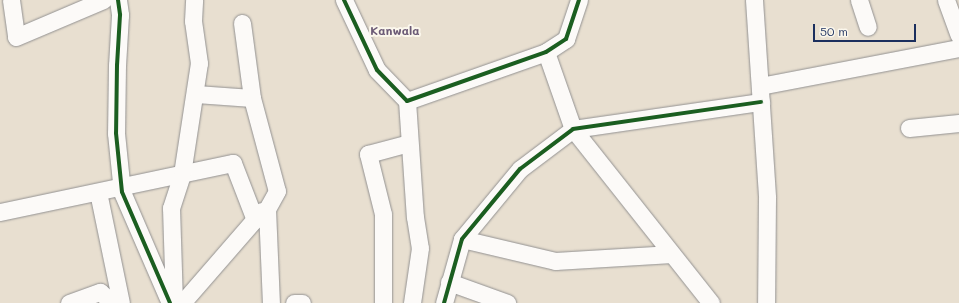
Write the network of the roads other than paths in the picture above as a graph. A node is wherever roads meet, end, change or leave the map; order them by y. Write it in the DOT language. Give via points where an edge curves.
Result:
graph roads {
  1 [pos="11,0"];
  2 [pos="103,0"];
  3 [pos="118,0"];
  4 [pos="194,0"];
  5 [pos="344,0"];
  6 [pos="579,0"];
  7 [pos="754,0"];
  8 [pos="860,0"];
  9 [pos="946,0"];
  10 [pos="242,23"];
  11 [pos="868,27"];
  12 [pos="959,35"];
  13 [pos="959,48"];
  14 [pos="546,52"];
  15 [pos="196,94"];
  16 [pos="760,94"];
  17 [pos="252,98"];
  18 [pos="407,101"];
  19 [pos="959,123"];
  20 [pos="909,128"];
  21 [pos="573,129"];
  22 [pos="409,143"];
  23 [pos="182,174"];
  24 [pos="121,187"];
  25 [pos="98,192"];
  26 [pos="271,201"];
  27 [pos="0,212"];
  28 [pos="255,220"];
  29 [pos="462,240"];
  30 [pos="672,254"];
  31 [pos="449,282"];
  32 [pos="69,303"];
  33 [pos="113,303"];
  34 [pos="121,303"];
  35 [pos="170,303"];
  36 [pos="174,303"];
  37 [pos="182,303"];
  38 [pos="271,303"];
  39 [pos="294,303"];
  40 [pos="302,303"];
  41 [pos="383,303"];
  42 [pos="412,303"];
  43 [pos="444,303"];
  44 [pos="507,303"];
  45 [pos="711,303"];
  46 [pos="766,303"];
  1 -- 2 [label="street" via="16,37"];
  3 -- 24 [label="street" via="120,15 116,133"];
  4 -- 15 [label="street" via="193,21 199,63"];
  5 -- 18 [label="street" via="377,70"];
  6 -- 14 [label="street" via="566,39"];
  7 -- 16 [label="street"];
  8 -- 11 [label="street"];
  9 -- 12 [label="street"];
  10 -- 17 [label="street"];
  13 -- 16 [label="street"];
  14 -- 18 [label="street"];
  14 -- 21 [label="street"];
  15 -- 17 [label="street"];
  15 -- 23 [label="street"];
  16 -- 21 [label="street"];
  16 -- 46 [label="street" via="767,198"];
  17 -- 26 [label="street" via="277,191"];
  18 -- 22 [label="street"];
  19 -- 20 [label="street"];
  21 -- 29 [label="street" via="520,169"];
  21 -- 30 [label="street"];
  22 -- 41 [label="street" via="368,154 383,214"];
  22 -- 42 [label="street" via="420,248"];
  23 -- 24 [label="street"];
  23 -- 28 [label="street" via="233,162"];
  23 -- 36 [label="street" via="171,208"];
  24 -- 25 [label="street"];
  24 -- 35 [label="street"];
  25 -- 27 [label="street"];
  25 -- 34 [label="street"];
  26 -- 28 [label="street"];
  26 -- 38 [label="street" via="267,209"];
  28 -- 37 [label="street"];
  29 -- 30 [label="street" via="555,261"];
  29 -- 31 [label="street"];
  30 -- 45 [label="street"];
  31 -- 43 [label="street"];
  31 -- 44 [label="street"];
  32 -- 33 [label="street" via="100,292"];
  39 -- 40 [label="street"];
}
